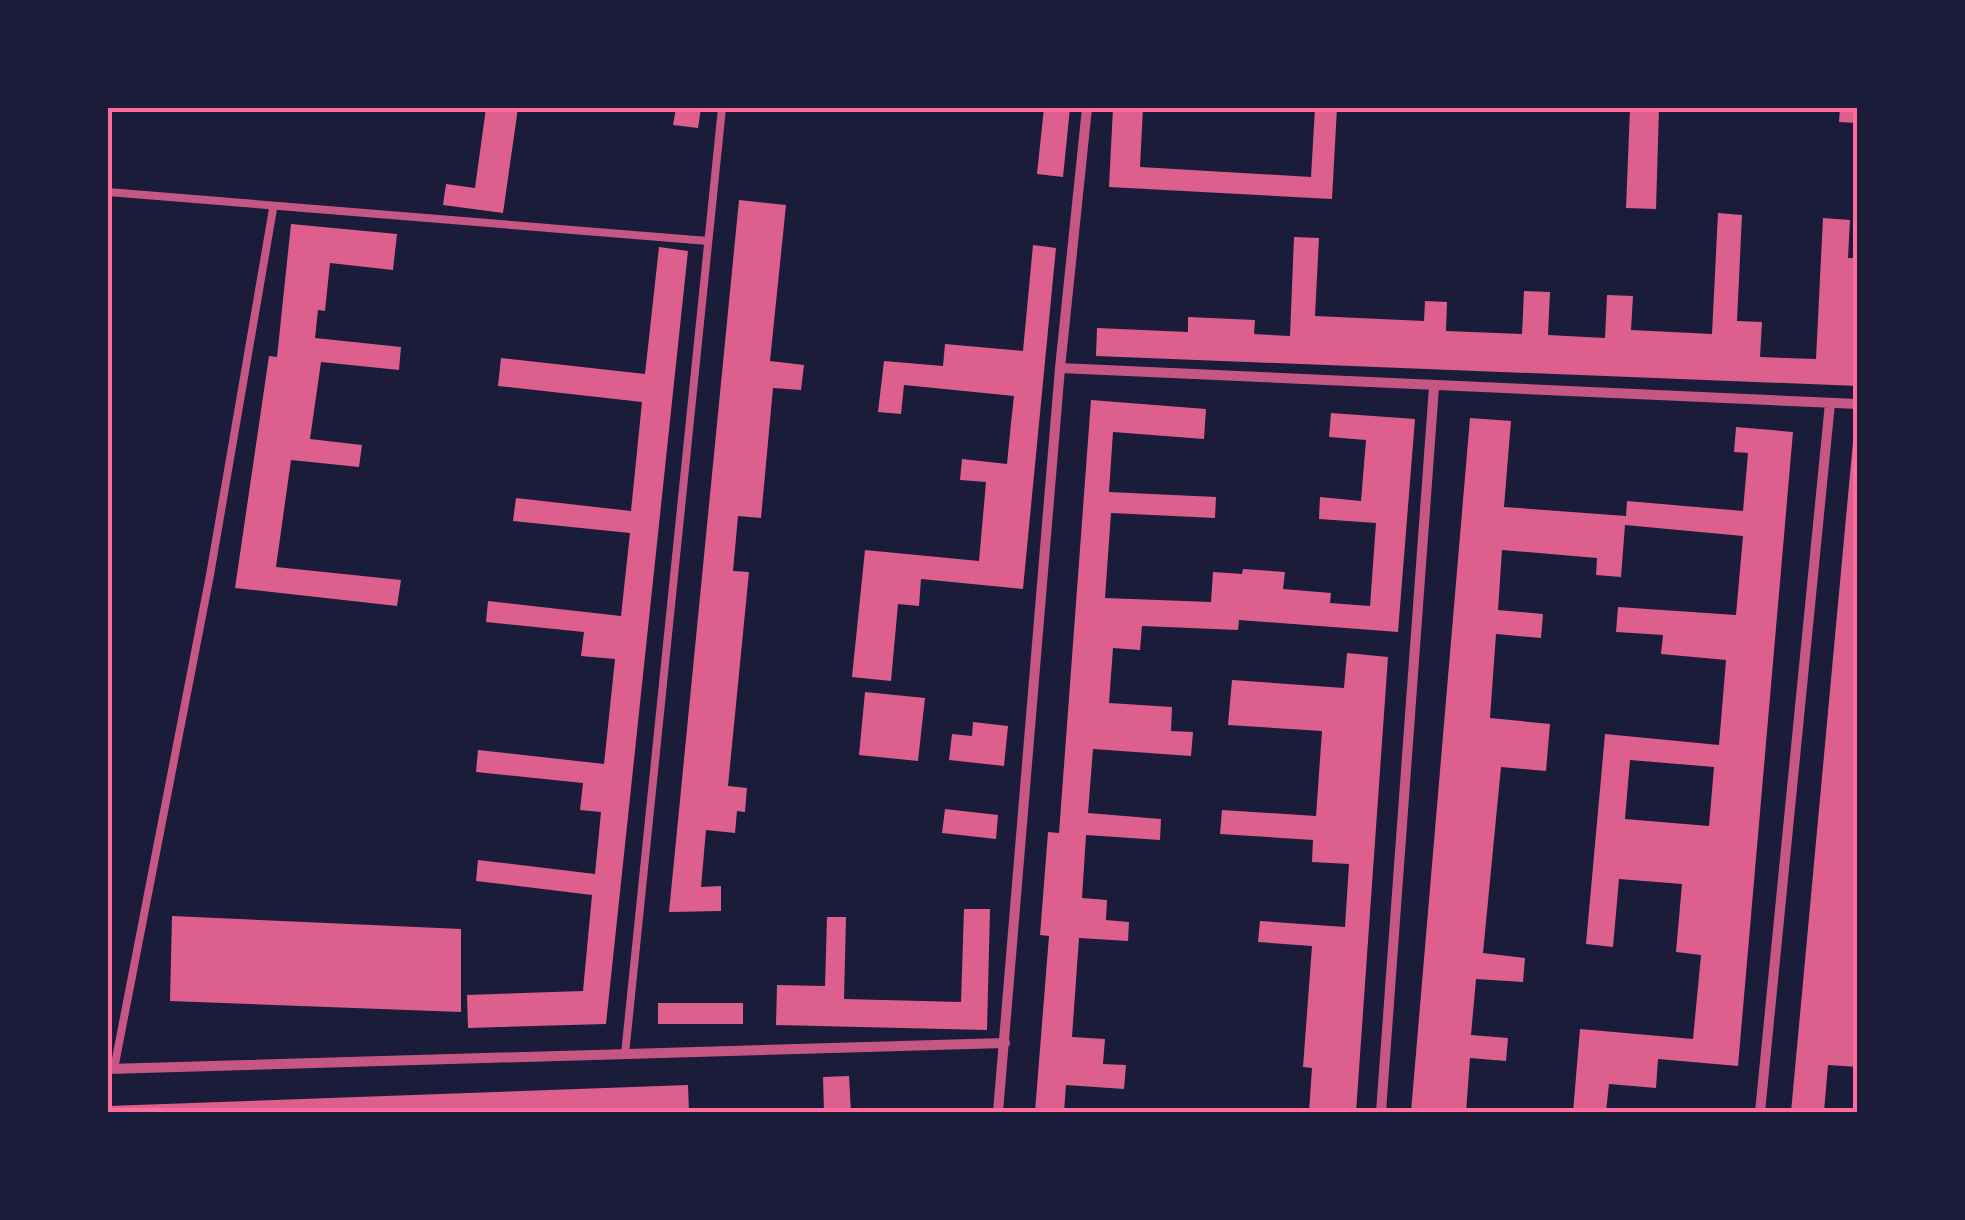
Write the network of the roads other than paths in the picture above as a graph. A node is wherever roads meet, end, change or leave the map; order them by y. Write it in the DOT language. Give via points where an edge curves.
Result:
graph roads {
  1 [pos="722,108"];
  2 [pos="1086,108"];
  3 [pos="108,192"];
  4 [pos="273,209"];
  5 [pos="708,241"];
  6 [pos="1060,368"];
  7 [pos="1434,387"];
  8 [pos="1830,403"];
  9 [pos="1858,404"];
  10 [pos="1005,1043"];
  11 [pos="625,1054"];
  12 [pos="110,1069"];
  13 [pos="998,1112"];
  14 [pos="1381,1112"];
  15 [pos="1760,1112"];
  1 -- 5 [label="lane"];
  2 -- 6 [label="street"];
  3 -- 4 [label="lane"];
  4 -- 5 [label="lane"];
  4 -- 12 [label="lane" via="206,594"];
  5 -- 11 [label="lane"];
  6 -- 7 [label="street"];
  6 -- 10 [label="street"];
  7 -- 8 [label="street"];
  7 -- 14 [label="street"];
  8 -- 9 [label="street"];
  8 -- 15 [label="street"];
  10 -- 11 [label="street"];
  10 -- 13 [label="street"];
  11 -- 12 [label="street"];
}
